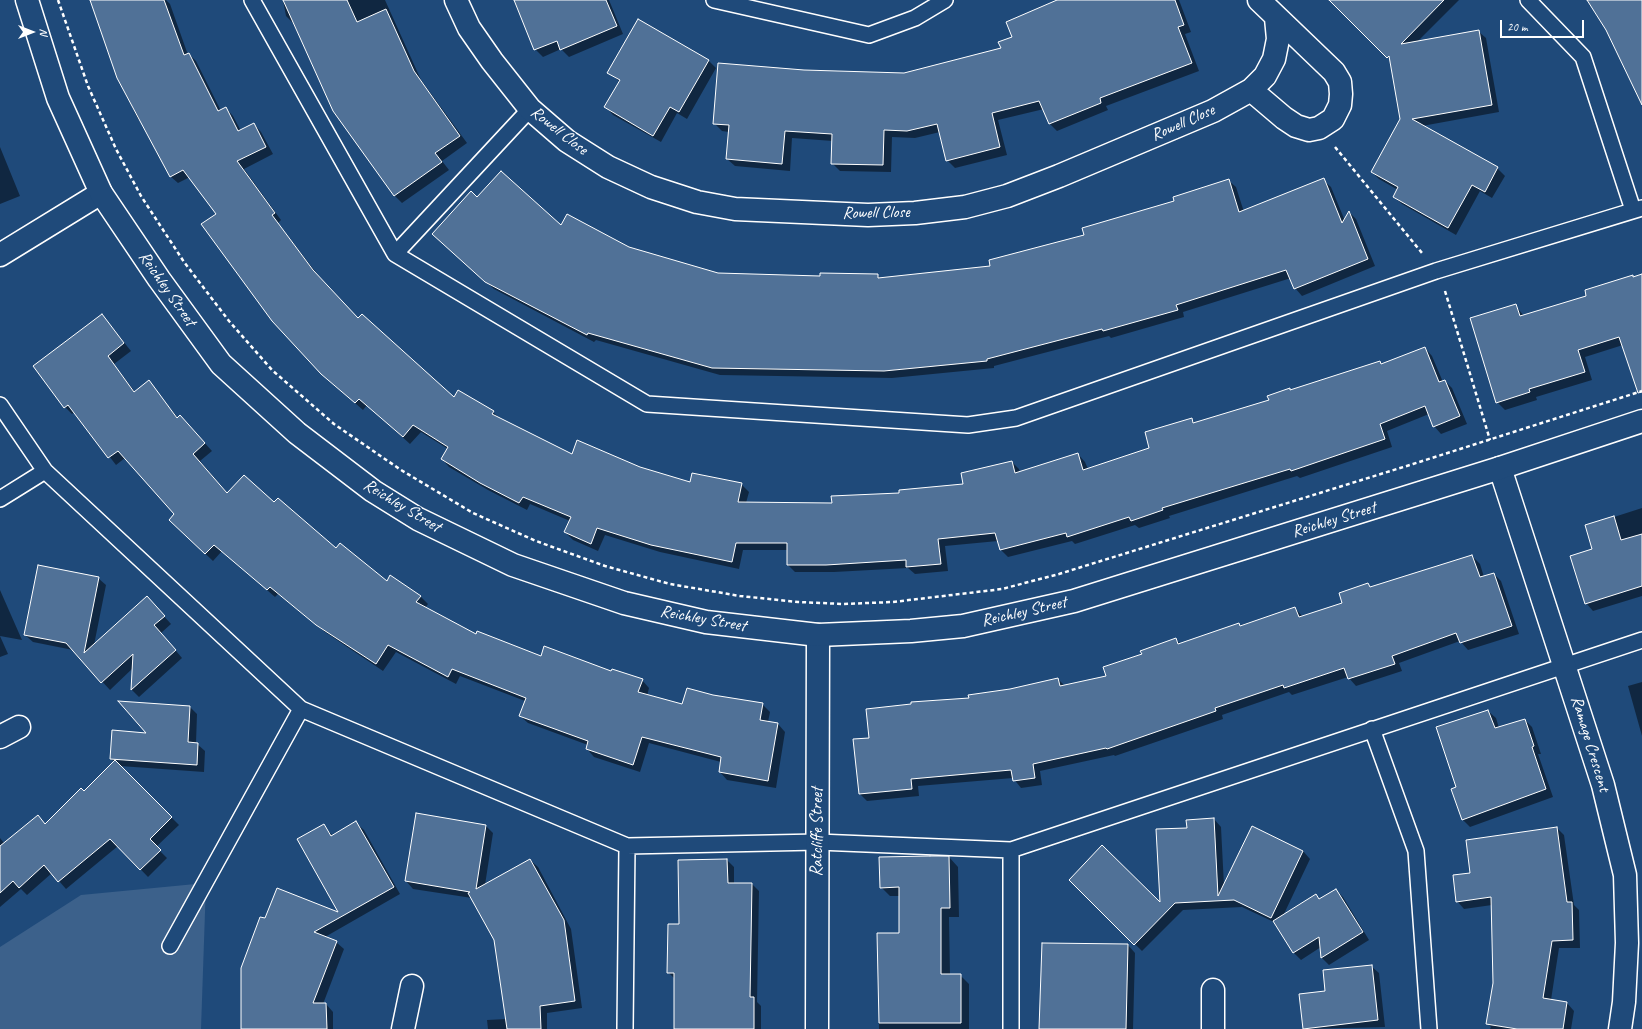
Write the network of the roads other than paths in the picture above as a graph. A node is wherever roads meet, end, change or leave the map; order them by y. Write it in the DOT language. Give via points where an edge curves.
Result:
graph roads {
  1 [pos="27,0"];
  2 [pos="252,0"];
  3 [pos="456,0"];
  4 [pos="714,0"];
  5 [pos="945,0"];
  6 [pos="1259,0"];
  7 [pos="1528,0"];
  8 [pos="1276,18"];
  9 [pos="1251,90"];
  10 [pos="530,110"];
  11 [pos="101,193"];
  12 [pos="1638,209"];
  13 [pos="395,254"];
  14 [pos="0,255"];
  15 [pos="0,405"];
  16 [pos="1642,421"];
  17 [pos="1500,468"];
  18 [pos="45,471"];
  19 [pos="0,499"];
  20 [pos="818,635"];
  21 [pos="1642,640"];
  22 [pos="1565,665"];
  23 [pos="301,708"];
  24 [pos="1372,729"];
  25 [pos="818,842"];
  26 [pos="628,846"];
  27 [pos="1011,850"];
  28 [pos="1633,874"];
  29 [pos="170,946"];
  30 [pos="412,986"];
  31 [pos="1213,990"];
  32 [pos="403,1029"];
  33 [pos="625,1029"];
  34 [pos="817,1029"];
  35 [pos="1011,1029"];
  36 [pos="1213,1029"];
  37 [pos="1429,1029"];
  38 [pos="1620,1029"];
  1 -- 11 [label="street, Reichley Street" via="58,98"];
  2 -- 13 [label="lane"];
  3 -- 10 [label="street, Rowell Close" via="469,28"];
  4 -- 5 [label="lane" via="869,35 915,18"];
  6 -- 8 [label="street"];
  7 -- 12 [label="lane" via="1583,57"];
  8 -- 9 [label="street, Rowell Close" via="1278,39 1274,59 1265,76"];
  8 -- 9 [label="street" via="1334,72 1340,82 1340,105 1333,119 1319,128 1309,130 1296,126 1284,118"];
  9 -- 10 [label="street, Rowell Close" via="1213,111 1007,196 965,207 868,215 735,209 691,200 651,187 608,167 567,141"];
  10 -- 13 [label="lane"];
  11 -- 14 [label="street"];
  11 -- 20 [label="street, Reichley Street" via="221,364 297,433 373,491 418,519 513,565 624,603 706,622"];
  12 -- 13 [label="lane" via="1436,270 1016,418 968,425 647,404"];
  15 -- 18 [label="lane"];
  16 -- 17 [label="street, Reichley Street"];
  17 -- 20 [label="street, Reichley Street" via="1066,603 963,626"];
  17 -- 22 [label="street, Ramage Crescent"];
  18 -- 19 [label="lane"];
  18 -- 23 [label="lane"];
  20 -- 25 [label="street, Ratcliffe Street"];
  21 -- 22 [label="lane"];
  22 -- 24 [label="lane"];
  22 -- 28 [label="street, Ramage Crescent"];
  23 -- 26 [label="lane"];
  23 -- 29 [label="lane"];
  24 -- 27 [label="lane"];
  24 -- 37 [label="lane" via="1416,852"];
  25 -- 26 [label="lane"];
  25 -- 27 [label="lane"];
  25 -- 34 [label="street, Ratcliffe Street"];
  26 -- 33 [label="lane"];
  27 -- 35 [label="lane"];
  28 -- 38 [label="street, Ramage Crescent"];
  30 -- 32 [label="street"];
  31 -- 36 [label="street"];
}
